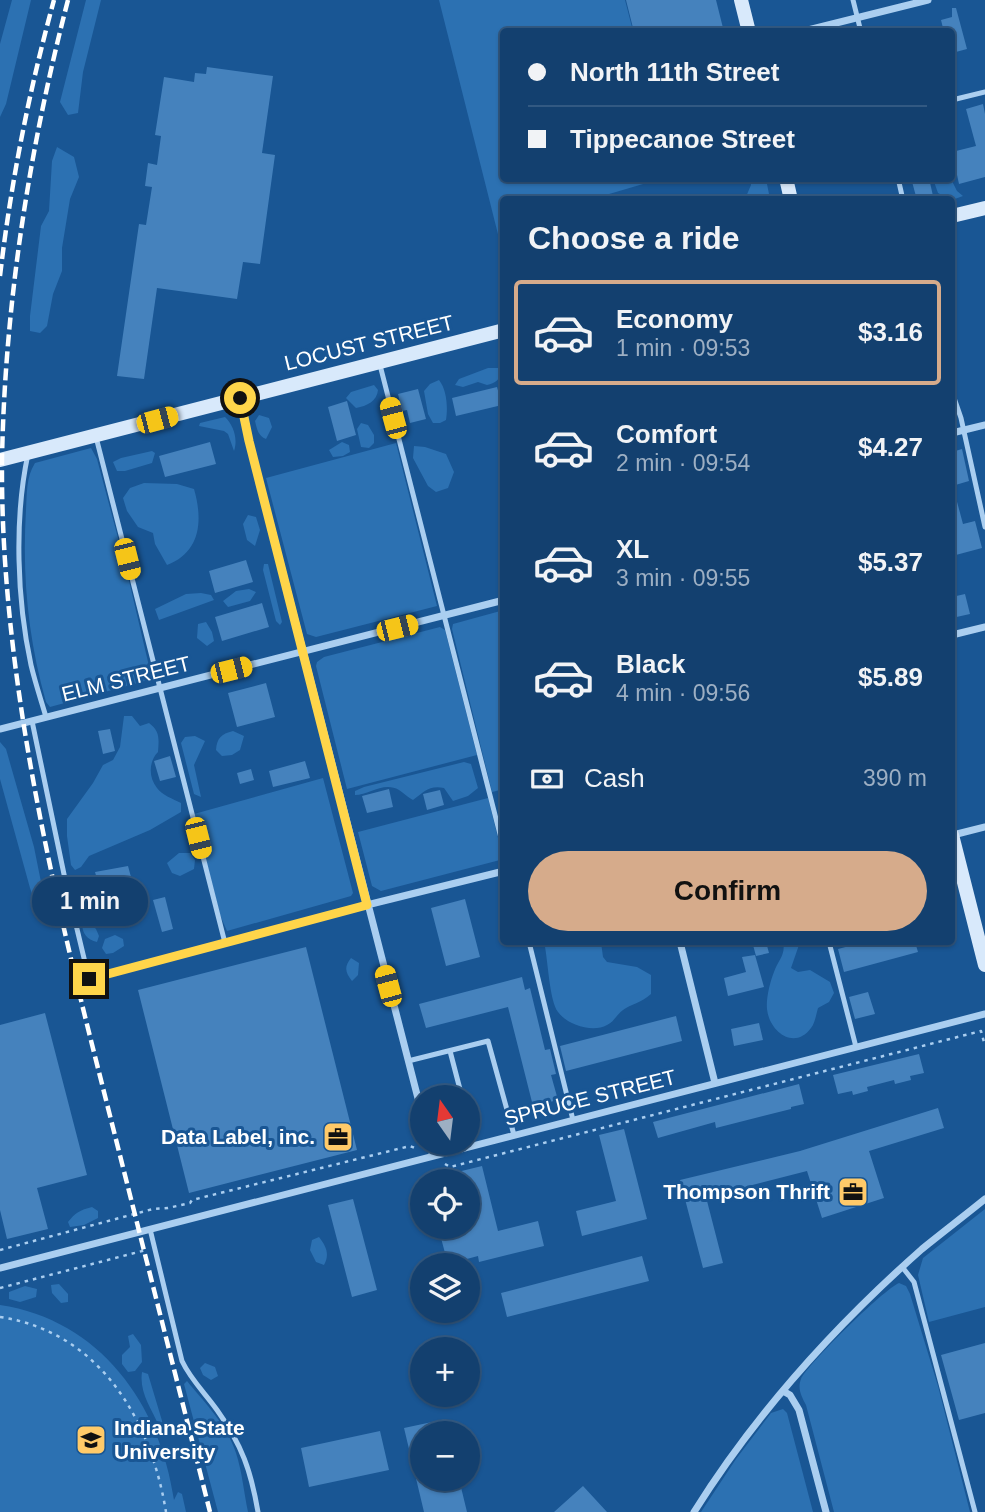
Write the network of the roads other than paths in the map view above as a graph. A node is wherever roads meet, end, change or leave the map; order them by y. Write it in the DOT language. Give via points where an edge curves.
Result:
graph roads {
  1 [pos="741,0"];
  2 [pos="853,0"];
  3 [pos="928,0"];
  4 [pos="857,17"];
  5 [pos="748,28"];
  6 [pos="815,28"];
  7 [pos="860,28"];
  8 [pos="985,92"];
  9 [pos="955,99"];
  10 [pos="985,208"];
  11 [pos="955,215"];
  12 [pos="500,331"];
  13 [pos="379,362"];
  14 [pos="240,398"];
  15 [pos="955,402"];
  16 [pos="985,425"];
  17 [pos="964,430"];
  18 [pos="955,432"];
  19 [pos="95,436"];
  20 [pos="28,453"];
  21 [pos="0,460"];
  22 [pos="985,527"];
  23 [pos="500,601"];
  24 [pos="445,615"];
  25 [pos="985,627"];
  26 [pos="955,634"];
  27 [pos="303,652"];
  28 [pos="160,688"];
  29 [pos="46,717"];
  30 [pos="32,721"];
  31 [pos="0,729"];
  32 [pos="985,827"];
  33 [pos="500,834"];
  34 [pos="955,834"];
  35 [pos="955,847"];
  36 [pos="500,872"];
  37 [pos="367,905"];
  38 [pos="225,943"];
  39 [pos="529,945"];
  40 [pos="681,945"];
  41 [pos="830,945"];
  42 [pos="985,965"];
  43 [pos="985,1014"];
  44 [pos="856,1047"];
  45 [pos="450,1051"];
  46 [pos="408,1061"];
  47 [pos="716,1083"];
  48 [pos="414,1085"];
  49 [pos="459,1085"];
  50 [pos="573,1120"];
  51 [pos="514,1135"];
  52 [pos="433,1156"];
  53 [pos="985,1199"];
  54 [pos="150,1229"];
  55 [pos="0,1268"];
  56 [pos="903,1269"];
  57 [pos="783,1391"];
  58 [pos="258,1512"];
  59 [pos="694,1512"];
  60 [pos="826,1512"];
  61 [pos="975,1512"];
  1 -- 5 [label="street"];
  2 -- 4 [label="lane"];
  3 -- 4 [label="street"];
  4 -- 6 [label="street"];
  4 -- 7 [label="lane"];
  8 -- 9 [label="lane"];
  10 -- 11 [label="street"];
  12 -- 13 [label="street, LOCUST STREET"];
  13 -- 14 [label="street, LOCUST STREET"];
  13 -- 24 [label="lane"];
  14 -- 19 [label="street, LOCUST STREET"];
  14 -- 27 [label="street"];
  15 -- 17 [label="lane"];
  16 -- 17 [label="street"];
  17 -- 18 [label="street"];
  17 -- 22 [label="lane"];
  19 -- 20 [label="street, LOCUST STREET"];
  19 -- 28 [label="lane"];
  20 -- 21 [label="street, LOCUST STREET"];
  20 -- 29 [label="lane" via="20,583 32,665"];
  23 -- 24 [label="street, ELM STREET"];
  24 -- 27 [label="street, ELM STREET"];
  24 -- 33 [label="lane"];
  25 -- 26 [label="street"];
  27 -- 28 [label="street, ELM STREET"];
  27 -- 37 [label="street"];
  28 -- 29 [label="street, ELM STREET"];
  28 -- 38 [label="lane"];
  29 -- 30 [label="street, ELM STREET"];
  30 -- 31 [label="street, ELM STREET"];
  30 -- 38 [label="lane" via="89,979"];
  32 -- 34 [label="street"];
  35 -- 42 [label="street"];
  36 -- 37 [label="street"];
  37 -- 38 [label="lane"];
  37 -- 46 [label="street"];
  39 -- 50 [label="lane"];
  40 -- 47 [label="street"];
  41 -- 44 [label="lane"];
  43 -- 44 [label="street, SPRUCE STREET"];
  44 -- 47 [label="street, SPRUCE STREET"];
  45 -- 46 [label="lane"];
  45 -- 49 [label="lane"];
  45 -- 51 [label="lane" via="488,1041"];
  46 -- 48 [label="street"];
  47 -- 50 [label="street, SPRUCE STREET"];
  50 -- 51 [label="street, SPRUCE STREET"];
  51 -- 52 [label="street, SPRUCE STREET"];
  52 -- 54 [label="street, SPRUCE STREET"];
  53 -- 56 [label="street"];
  54 -- 55 [label="street, SPRUCE STREET"];
  54 -- 58 [label="lane" via="182,1361 240,1445"];
  56 -- 57 [label="street" via="865,1302"];
  56 -- 61 [label="lane" via="914,1282"];
  57 -- 59 [label="street"];
  57 -- 60 [label="street" via="799,1410"];
}
